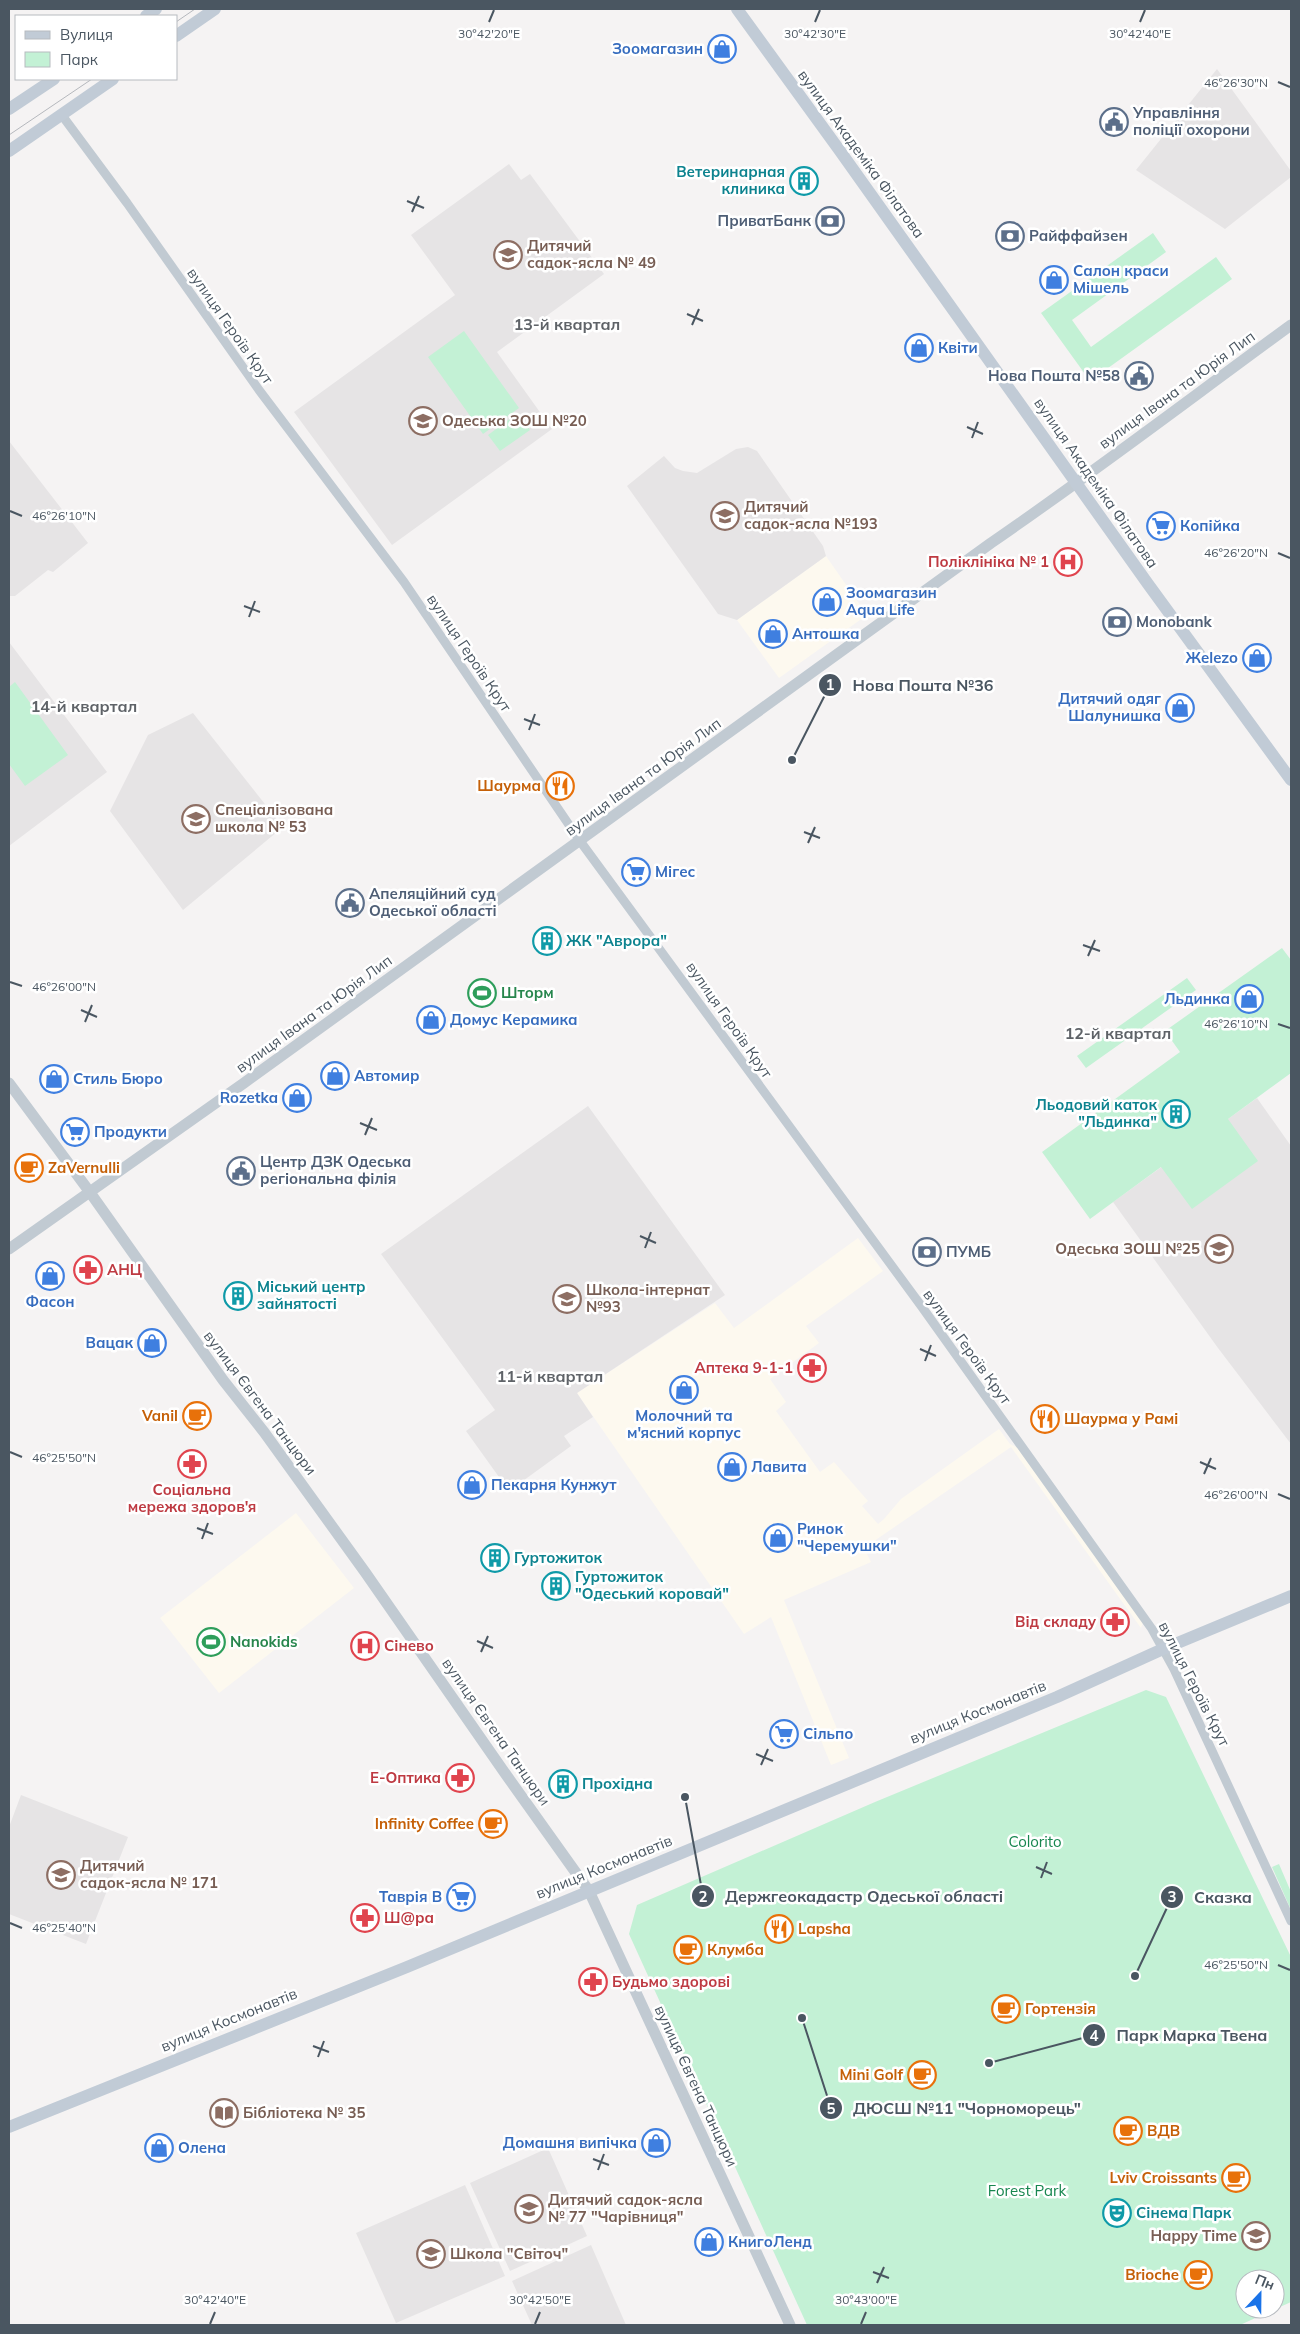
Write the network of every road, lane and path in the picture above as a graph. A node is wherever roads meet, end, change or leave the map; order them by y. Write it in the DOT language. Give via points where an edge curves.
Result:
graph roads {
  1 [pos="215,9"];
  2 [pos="736,9"];
  3 [pos="178,35"];
  4 [pos="53,80"];
  5 [pos="112,80"];
  6 [pos="9,110"];
  7 [pos="62,114"];
  8 [pos="9,151"];
  9 [pos="1291,325"];
  10 [pos="1076,485"];
  11 [pos="1291,780"];
  12 [pos="580,841"];
  13 [pos="9,1083"];
  14 [pos="89,1190"];
  15 [pos="9,1249"];
  16 [pos="1291,1596"];
  17 [pos="1163,1649"];
  18 [pos="589,1891"];
  19 [pos="1291,1921"];
  20 [pos="9,2126"];
  21 [pos="790,2325"];
  1 -- 3 [label="main road"];
  2 -- 10 [label="main road, вулиця Академіка Філатова" via="837,146"];
  4 -- 6 [label="main road"];
  5 -- 7 [label="main road"];
  7 -- 8 [label="main road"];
  7 -- 12 [label="street, вулиця Героїв Крут" via="259,390 404,582"];
  9 -- 10 [label="street, вулиця Івана та Юрія Лип"];
  10 -- 11 [label="main road, вулиця Академіка Філатова"];
  10 -- 12 [label="street, вулиця Івана та Юрія Лип"];
  12 -- 14 [label="street, вулиця Івана та Юрія Лип" via="244,1083"];
  12 -- 17 [label="street, вулиця Героїв Крут" via="1048,1481"];
  13 -- 14 [label="street, вулиця Євгена Танцюри"];
  14 -- 15 [label="street, вулиця Івана та Юрія Лип"];
  14 -- 18 [label="street, вулиця Євгена Танцюри" via="206,1357 366,1572"];
  16 -- 17 [label="main road, вулиця Космонавтів"];
  17 -- 18 [label="main road, вулиця Космонавтів" via="1057,1697"];
  17 -- 19 [label="street, вулиця Героїв Крут"];
  18 -- 20 [label="main road, вулиця Космонавтів"];
  18 -- 21 [label="street, вулиця Євгена Танцюри"];
}
